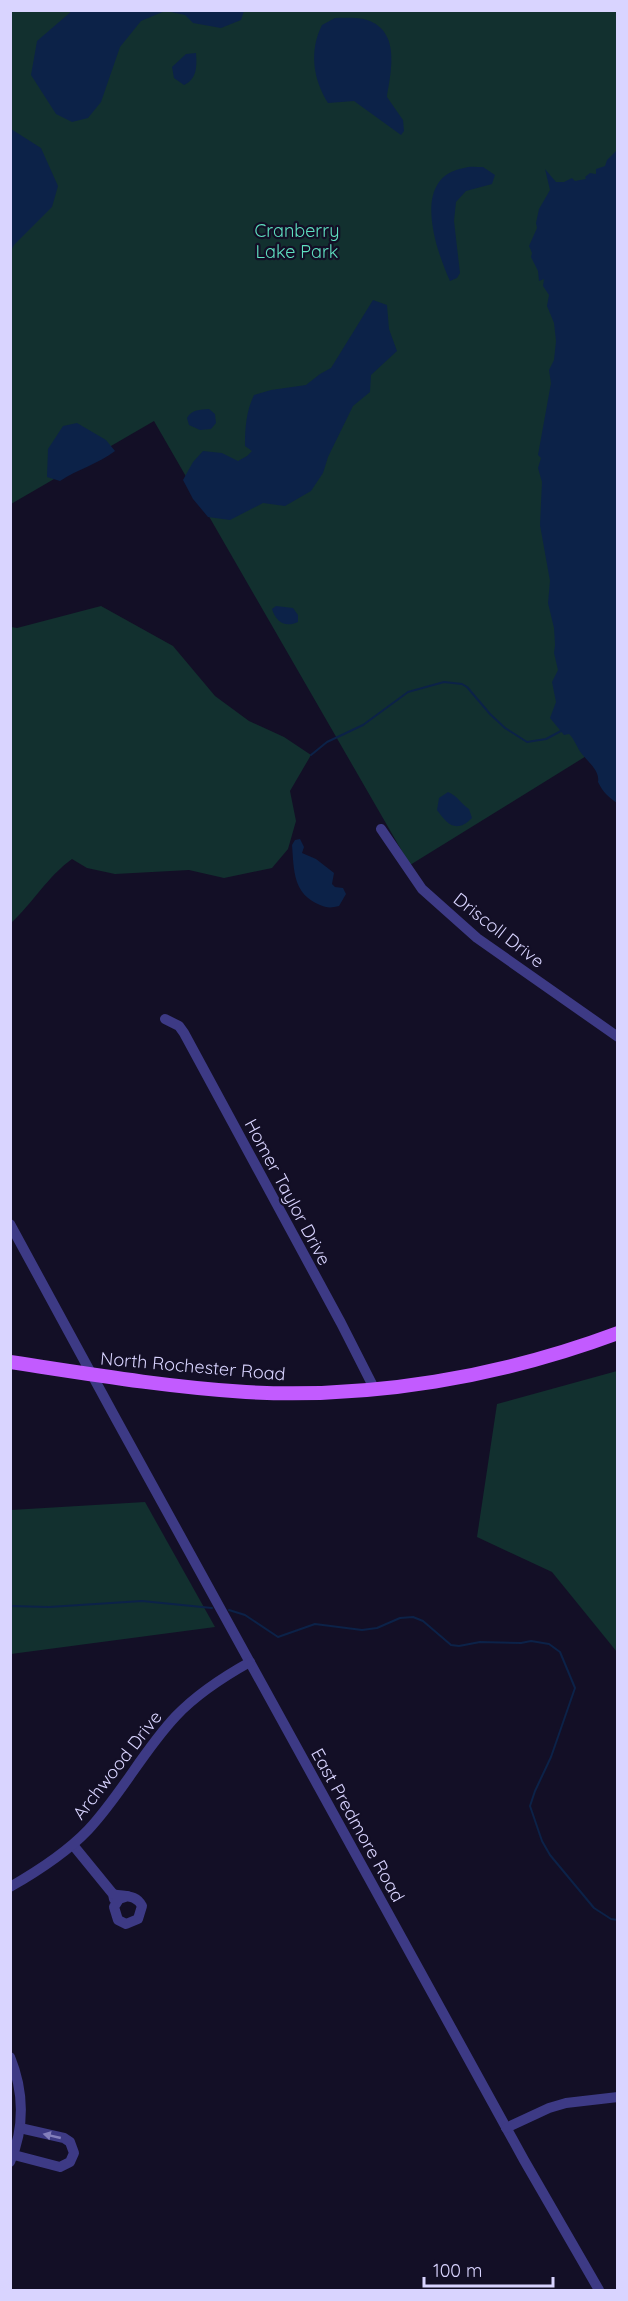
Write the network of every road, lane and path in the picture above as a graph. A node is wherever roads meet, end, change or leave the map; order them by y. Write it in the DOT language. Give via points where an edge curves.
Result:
graph roads {
  1 [pos="381,830"];
  2 [pos="165,1019"];
  3 [pos="618,1037"];
  4 [pos="10,1224"];
  5 [pos="618,1334"];
  6 [pos="10,1362"];
  7 [pos="91,1374"];
  8 [pos="374,1388"];
  9 [pos="250,1662"];
  10 [pos="72,1845"];
  11 [pos="10,1887"];
  12 [pos="113,1894"];
  13 [pos="128,1896"];
  14 [pos="114,1907"];
  15 [pos="10,2056"];
  16 [pos="618,2097"];
  17 [pos="20,2128"];
  18 [pos="506,2128"];
  19 [pos="12,2158"];
  20 [pos="599,2290"];
  1 -- 3 [label="street, Driscoll Drive" via="417,884 477,938"];
  2 -- 8 [label="street, Homer Taylor Drive" via="184,1033"];
  4 -- 7 [label="street, East Predmore Road"];
  5 -- 8 [label="main road, North Rochester Road" via="486,1372"];
  6 -- 7 [label="main road, North Rochester Road"];
  7 -- 8 [label="main road, North Rochester Road" via="245,1392 322,1393"];
  7 -- 9 [label="street, East Predmore Road"];
  9 -- 10 [label="street, Archwood Drive" via="208,1687 176,1716 102,1815"];
  9 -- 18 [label="street, East Predmore Road"];
  10 -- 11 [label="street, Archwood Drive"];
  10 -- 12 [label="street"];
  12 -- 13 [label="street"];
  12 -- 14 [label="street"];
  13 -- 14 [label="street" via="119,1899"];
  13 -- 14 [label="street" via="142,1906 135,1922 122,1923 115,1916"];
  15 -- 17 [label="street" via="20,2091"];
  16 -- 18 [label="street" via="566,2103"];
  17 -- 19 [label="street"];
  19 -- 17 [label="street, one-way" via="60,2167 70,2162 74,2153 64,2138"];
  18 -- 20 [label="street, East Predmore Road"];
}
